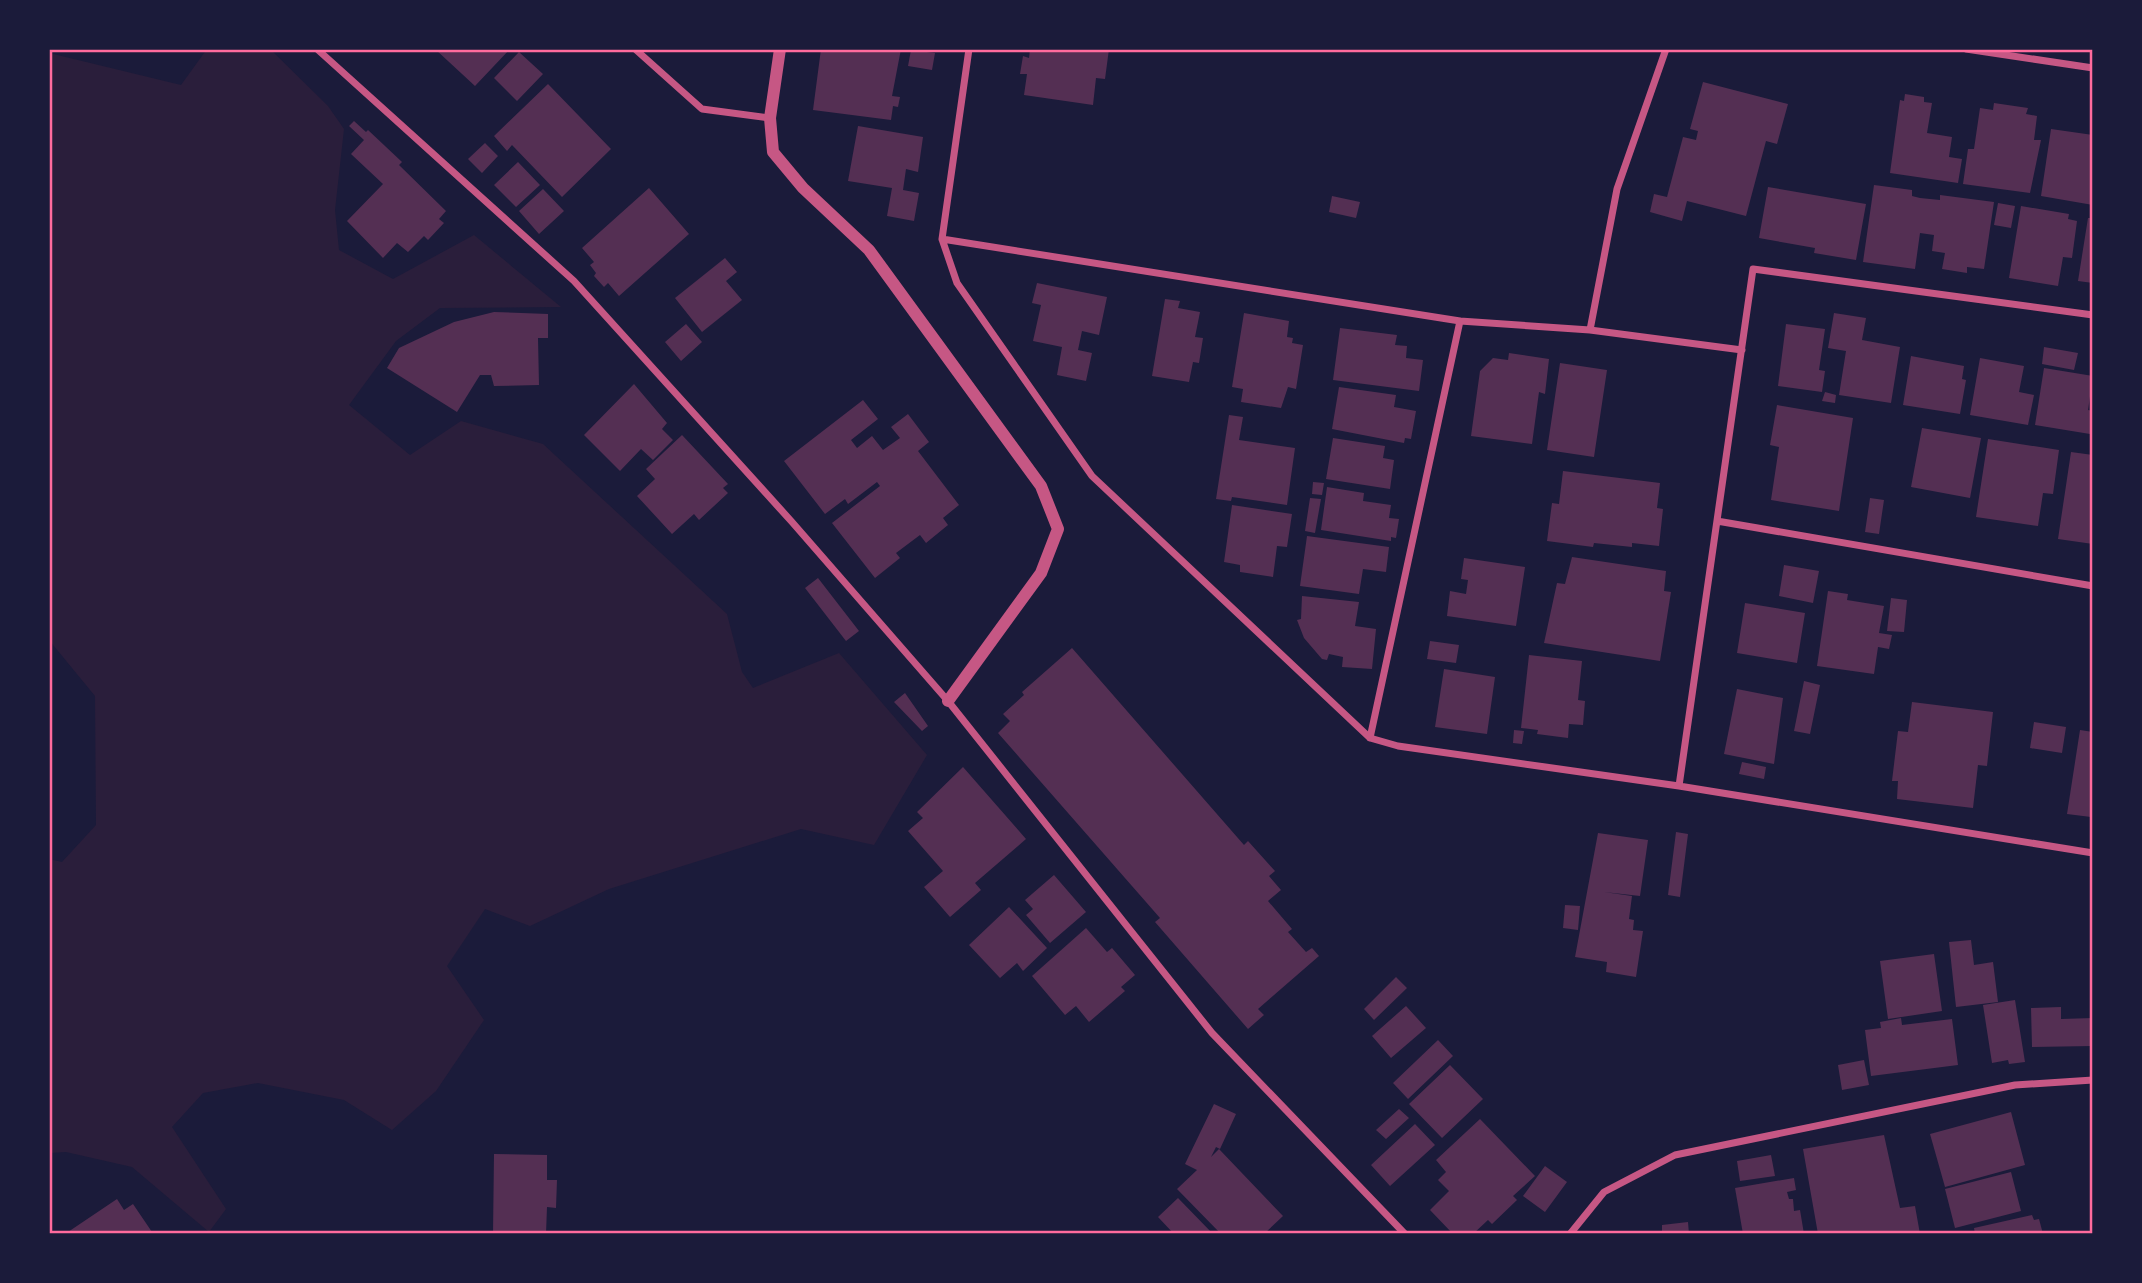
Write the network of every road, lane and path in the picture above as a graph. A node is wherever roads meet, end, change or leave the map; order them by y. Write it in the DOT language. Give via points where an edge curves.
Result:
graph roads {
  1 [pos="317,49"];
  2 [pos="635,49"];
  3 [pos="780,49"];
  4 [pos="969,49"];
  5 [pos="1666,49"];
  6 [pos="1966,49"];
  7 [pos="2093,68"];
  8 [pos="770,118"];
  9 [pos="942,239"];
  10 [pos="2093,315"];
  11 [pos="1460,321"];
  12 [pos="1590,331"];
  13 [pos="1742,350"];
  14 [pos="1717,521"];
  15 [pos="2093,586"];
  16 [pos="948,701"];
  17 [pos="1370,738"];
  18 [pos="1679,786"];
  19 [pos="2093,853"];
  20 [pos="2093,1080"];
  21 [pos="1405,1234"];
  22 [pos="1570,1234"];
  1 -- 16 [label="street" via="574,281"];
  2 -- 8 [label="street" via="702,109"];
  3 -- 8 [label="street"];
  4 -- 9 [label="street"];
  5 -- 12 [label="street" via="1617,189"];
  6 -- 7 [label="street"];
  8 -- 16 [label="street" via="773,152 803,188 869,250 1041,486 1058,528 1041,573"];
  9 -- 11 [label="street"];
  9 -- 17 [label="street" via="957,283 1091,476"];
  10 -- 13 [label="street" via="1753,269"];
  11 -- 12 [label="street"];
  11 -- 17 [label="street"];
  12 -- 13 [label="street"];
  13 -- 14 [label="street"];
  14 -- 15 [label="street"];
  14 -- 18 [label="street"];
  16 -- 21 [label="street" via="1212,1033"];
  17 -- 18 [label="street" via="1398,746"];
  18 -- 19 [label="street"];
  20 -- 22 [label="street" via="2015,1085 1675,1155 1604,1192"];
}
